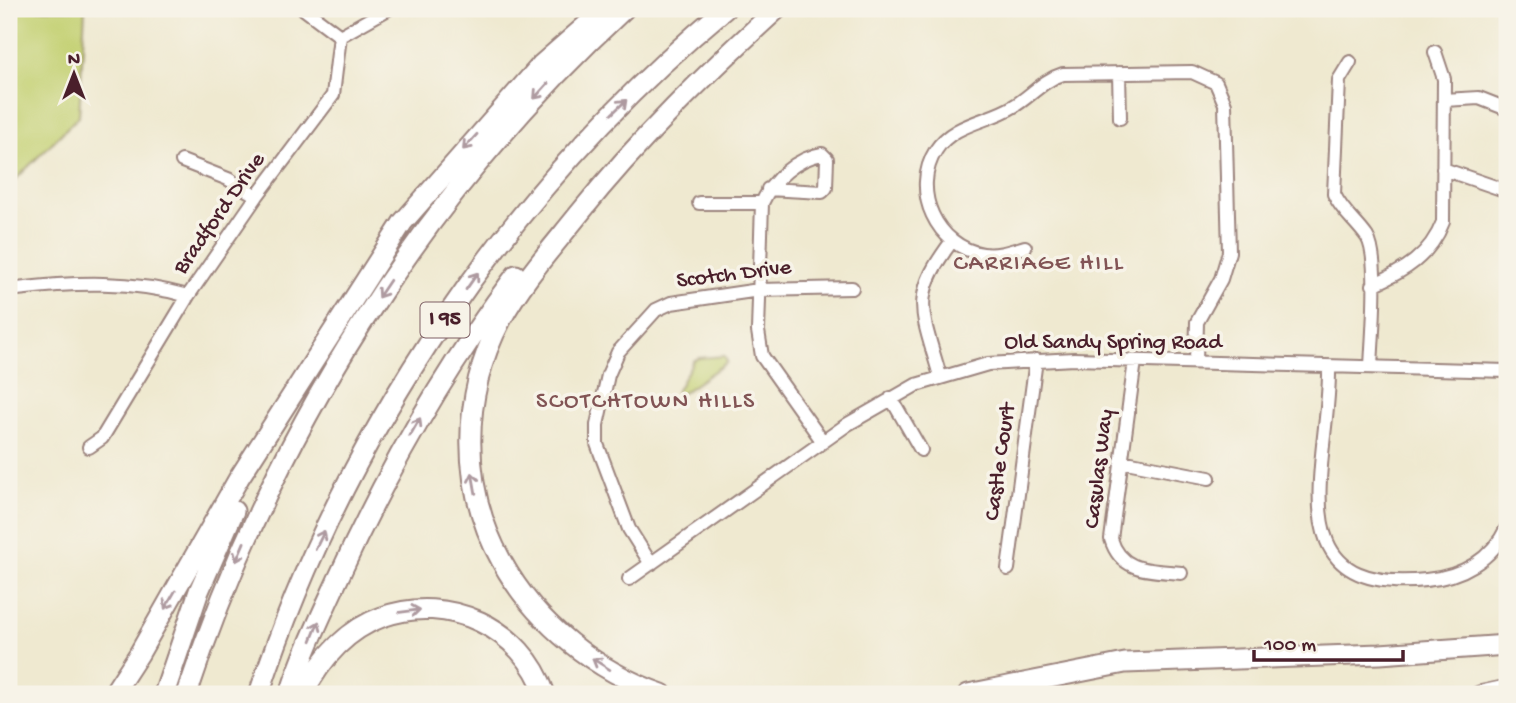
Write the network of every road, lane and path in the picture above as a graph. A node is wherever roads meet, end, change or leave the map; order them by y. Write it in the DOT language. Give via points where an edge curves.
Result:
graph roads {
  1 [pos="304,9"];
  2 [pos="388,9"];
  3 [pos="606,9"];
  4 [pos="624,9"];
  5 [pos="725,9"];
  6 [pos="777,9"];
  7 [pos="340,36"];
  8 [pos="1435,52"];
  9 [pos="1350,62"];
  10 [pos="1119,73"];
  11 [pos="1444,100"];
  12 [pos="1507,110"];
  13 [pos="1120,118"];
  14 [pos="182,161"];
  15 [pos="1443,169"];
  16 [pos="768,189"];
  17 [pos="1507,191"];
  18 [pos="257,196"];
  19 [pos="699,203"];
  20 [pos="762,203"];
  21 [pos="952,241"];
  22 [pos="1025,247"];
  23 [pos="1373,285"];
  24 [pos="852,288"];
  25 [pos="18,289"];
  26 [pos="759,290"];
  27 [pos="188,296"];
  28 [pos="318,353"];
  29 [pos="1036,360"];
  30 [pos="1135,361"];
  31 [pos="1196,362"];
  32 [pos="1371,367"];
  33 [pos="1329,368"];
  34 [pos="1507,371"];
  35 [pos="940,376"];
  36 [pos="891,398"];
  37 [pos="823,442"];
  38 [pos="89,447"];
  39 [pos="921,450"];
  40 [pos="1121,461"];
  41 [pos="1209,478"];
  42 [pos="1507,527"];
  43 [pos="651,565"];
  44 [pos="1008,569"];
  45 [pos="1181,573"];
  46 [pos="629,579"];
  47 [pos="1507,645"];
  48 [pos="1207,658"];
  49 [pos="1507,688"];
  50 [pos="113,694"];
  51 [pos="164,694"];
  52 [pos="187,694"];
  53 [pos="259,694"];
  54 [pos="290,694"];
  55 [pos="303,694"];
  56 [pos="545,694"];
  57 [pos="662,694"];
  58 [pos="968,694"];
  59 [pos="1032,694"];
  60 [pos="1479,694"];
  1 -- 7 [label="street"];
  2 -- 7 [label="street"];
  3 -- 28 [label="highway, one-way" via="541,65 444,172 403,222"];
  4 -- 52 [label="highway, one-way" via="553,78 459,185 350,340 251,528"];
  53 -- 5 [label="highway, I 95, one-way" via="289,612 345,488 441,325 510,228 603,122"];
  54 -- 6 [label="highway, one-way" via="375,499 435,391 499,297 627,142"];
  57 -- 6 [label="highway, one-way" via="584,653 545,620 512,580 486,530 474,482 473,401 488,346 544,257 634,148"];
  7 -- 18 [label="street, Bradford Drive" via="333,95"];
  8 -- 11 [label="street" via="1444,79"];
  9 -- 23 [label="street" via="1339,80 1334,194 1340,208 1368,238"];
  10 -- 13 [label="street"];
  10 -- 21 [label="street" via="1054,76 1012,108 969,124 941,144 931,161 926,195 934,219"];
  10 -- 31 [label="street" via="1192,72 1216,83 1223,96 1229,243 1225,270 1197,322"];
  11 -- 12 [label="street" via="1479,98"];
  11 -- 15 [label="street"];
  14 -- 18 [label="street" via="229,179"];
  15 -- 17 [label="street"];
  15 -- 23 [label="street" via="1443,222 1436,240 1406,268"];
  16 -- 16 [label="street" via="804,161 822,153 827,159 827,183 822,192"];
  16 -- 20 [label="street"];
  18 -- 27 [label="street, Bradford Drive"];
  19 -- 20 [label="street"];
  20 -- 26 [label="street"];
  21 -- 22 [label="street" via="990,255"];
  21 -- 35 [label="street" via="931,270 923,300"];
  23 -- 32 [label="street"];
  24 -- 26 [label="street, Scotch Drive"];
  25 -- 27 [label="street" via="95,283"];
  26 -- 37 [label="street" via="762,356"];
  26 -- 43 [label="street, Scotch Drive" via="660,307 610,367 597,425 598,452 629,529"];
  27 -- 38 [label="street, Bradford Drive" via="107,431"];
  28 -- 50 [label="highway, one-way"];
  28 -- 51 [label="highway" via="242,492 199,591"];
  29 -- 30 [label="street, Old Sandy Spring Road"];
  29 -- 35 [label="street, Old Sandy Spring Road" via="988,364"];
  29 -- 44 [label="street, Castle Court"];
  30 -- 31 [label="street, Old Sandy Spring Road"];
  30 -- 40 [label="street, Casulas Way"];
  31 -- 33 [label="street, Old Sandy Spring Road"];
  32 -- 33 [label="street, Old Sandy Spring Road"];
  32 -- 34 [label="street, Old Sandy Spring Road"];
  33 -- 42 [label="street" via="1318,508 1327,541 1344,563 1377,580 1441,578 1482,560"];
  35 -- 36 [label="street, Old Sandy Spring Road"];
  36 -- 37 [label="street, Old Sandy Spring Road"];
  36 -- 39 [label="street"];
  37 -- 43 [label="street, Old Sandy Spring Road"];
  40 -- 41 [label="street"];
  40 -- 45 [label="street, Casulas Way" via="1111,539 1114,548 1133,568"];
  43 -- 46 [label="street, Old Sandy Spring Road"];
  47 -- 48 [label="highway"];
  48 -- 58 [label="highway" via="1087,668"];
  48 -- 59 [label="highway" via="1127,668"];
  49 -- 60 [label="main road"];
  55 -- 56 [label="highway, one-way" via="324,660 360,628 382,617 424,609 463,614 502,634 531,665"];
}
